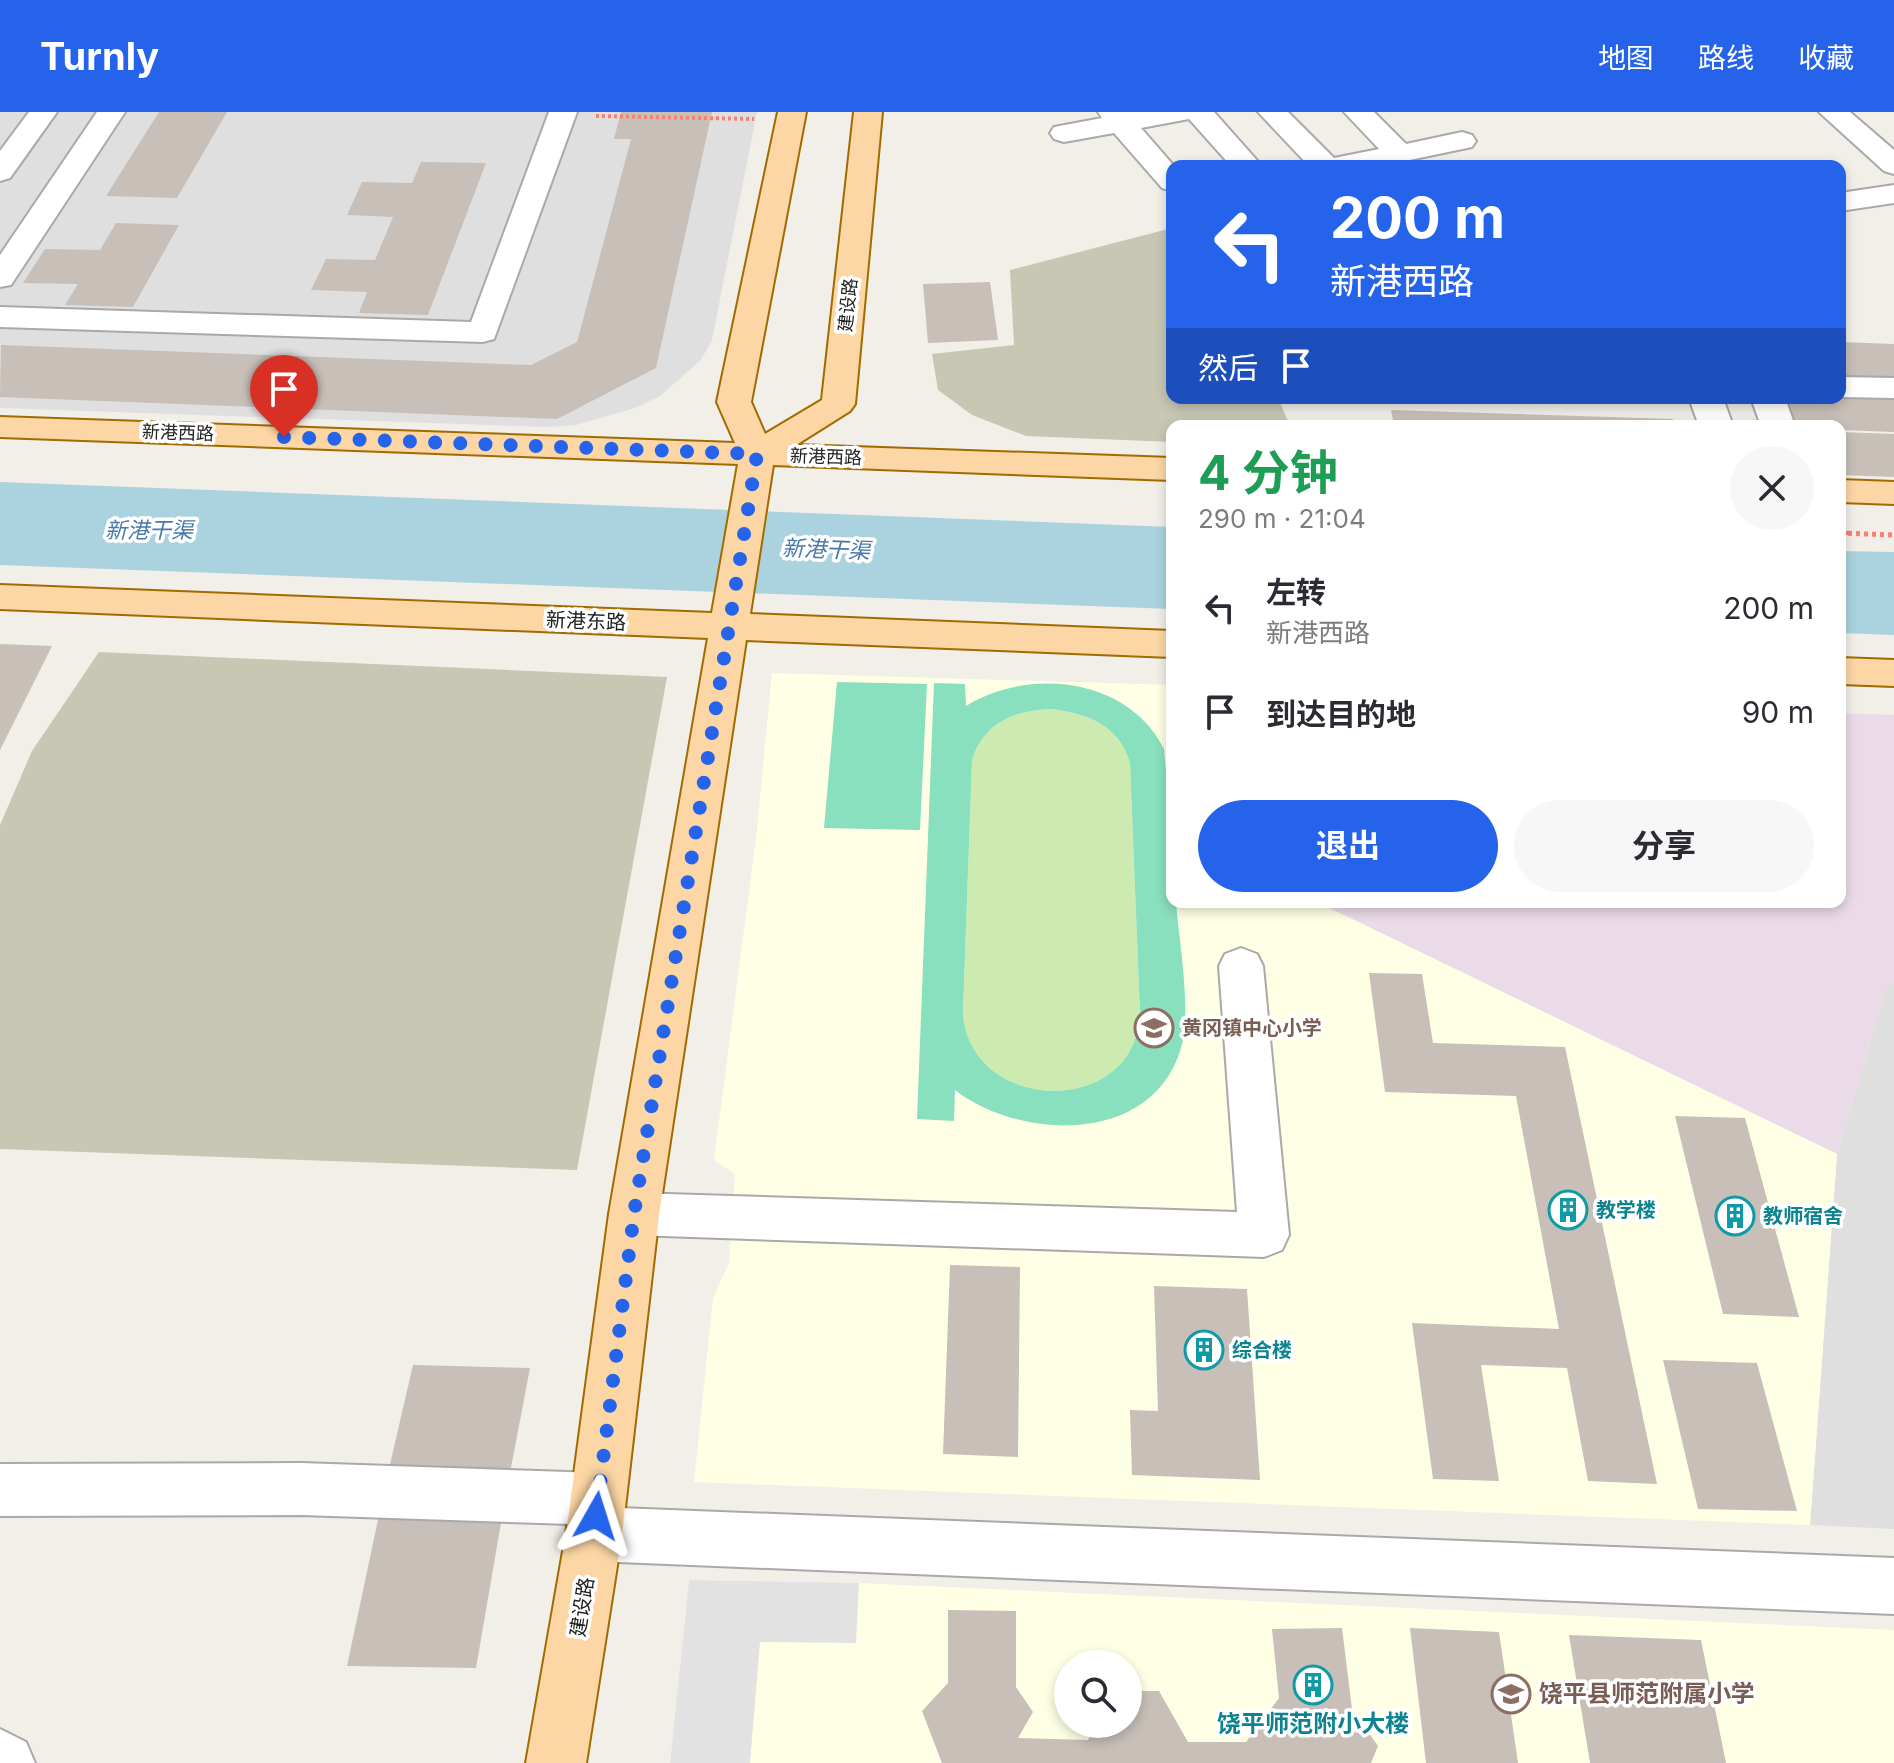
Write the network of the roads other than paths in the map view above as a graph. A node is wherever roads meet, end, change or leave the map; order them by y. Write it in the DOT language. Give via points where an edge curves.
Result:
graph roads {
  1 [pos="43,112"];
  2 [pos="111,112"];
  3 [pos="868,112"];
  4 [pos="1182,112"];
  5 [pos="1198,112"];
  6 [pos="1272,112"];
  7 [pos="1358,112"];
  8 [pos="1833,112"];
  9 [pos="562,114"];
  10 [pos="792,116"];
  11 [pos="1117,118"];
  12 [pos="1064,133"];
  13 [pos="1400,154"];
  14 [pos="1242,160"];
  15 [pos="1319,160"];
  16 [pos="1369,160"];
  17 [pos="1478,160"];
  18 [pos="1894,165"];
  19 [pos="0,172"];
  20 [pos="1166,175"];
  21 [pos="1894,194"];
  22 [pos="1846,201"];
  23 [pos="0,278"];
  24 [pos="0,317"];
  25 [pos="1846,387"];
  26 [pos="1894,388"];
  27 [pos="0,427"];
  28 [pos="757,454"];
  29 [pos="1166,469"];
  30 [pos="1846,491"];
  31 [pos="1894,493"];
  32 [pos="0,597"];
  33 [pos="729,626"];
  34 [pos="1166,644"];
  35 [pos="1846,671"];
  36 [pos="1894,673"];
  37 [pos="1241,966"];
  38 [pos="634,1214"];
  39 [pos="0,1490"];
  40 [pos="596,1516"];
  41 [pos="1894,1586"];
  42 [pos="0,1759"];
  43 [pos="5,1763"];
  44 [pos="556,1763"];
  1 -- 19 [label="street"];
  2 -- 23 [label="street"];
  3 -- 28 [label="main road, 建设路" via="838,404"];
  4 -- 11 [label="street"];
  5 -- 14 [label="street"];
  6 -- 15 [label="street"];
  7 -- 13 [label="street"];
  8 -- 18 [label="street"];
  9 -- 24 [label="street" via="483,332"];
  10 -- 28 [label="main road" via="734,402"];
  11 -- 12 [label="street"];
  11 -- 20 [label="street"];
  13 -- 16 [label="street"];
  13 -- 17 [label="street" via="1454,132"];
  21 -- 22 [label="street"];
  25 -- 26 [label="street"];
  27 -- 28 [label="main road, 新港西路"];
  28 -- 29 [label="main road, 新港西路"];
  28 -- 33 [label="main road, 建设路"];
  30 -- 31 [label="main road"];
  32 -- 33 [label="main road, 新港东路"];
  33 -- 34 [label="main road, 新港东路"];
  33 -- 38 [label="main road, 建设路"];
  35 -- 36 [label="main road"];
  37 -- 38 [label="street" via="1264,1235"];
  38 -- 40 [label="main road, 建设路"];
  39 -- 40 [label="street" via="301,1489"];
  40 -- 41 [label="street"];
  40 -- 44 [label="main road, 建设路"];
  42 -- 43 [label="street"];
}
